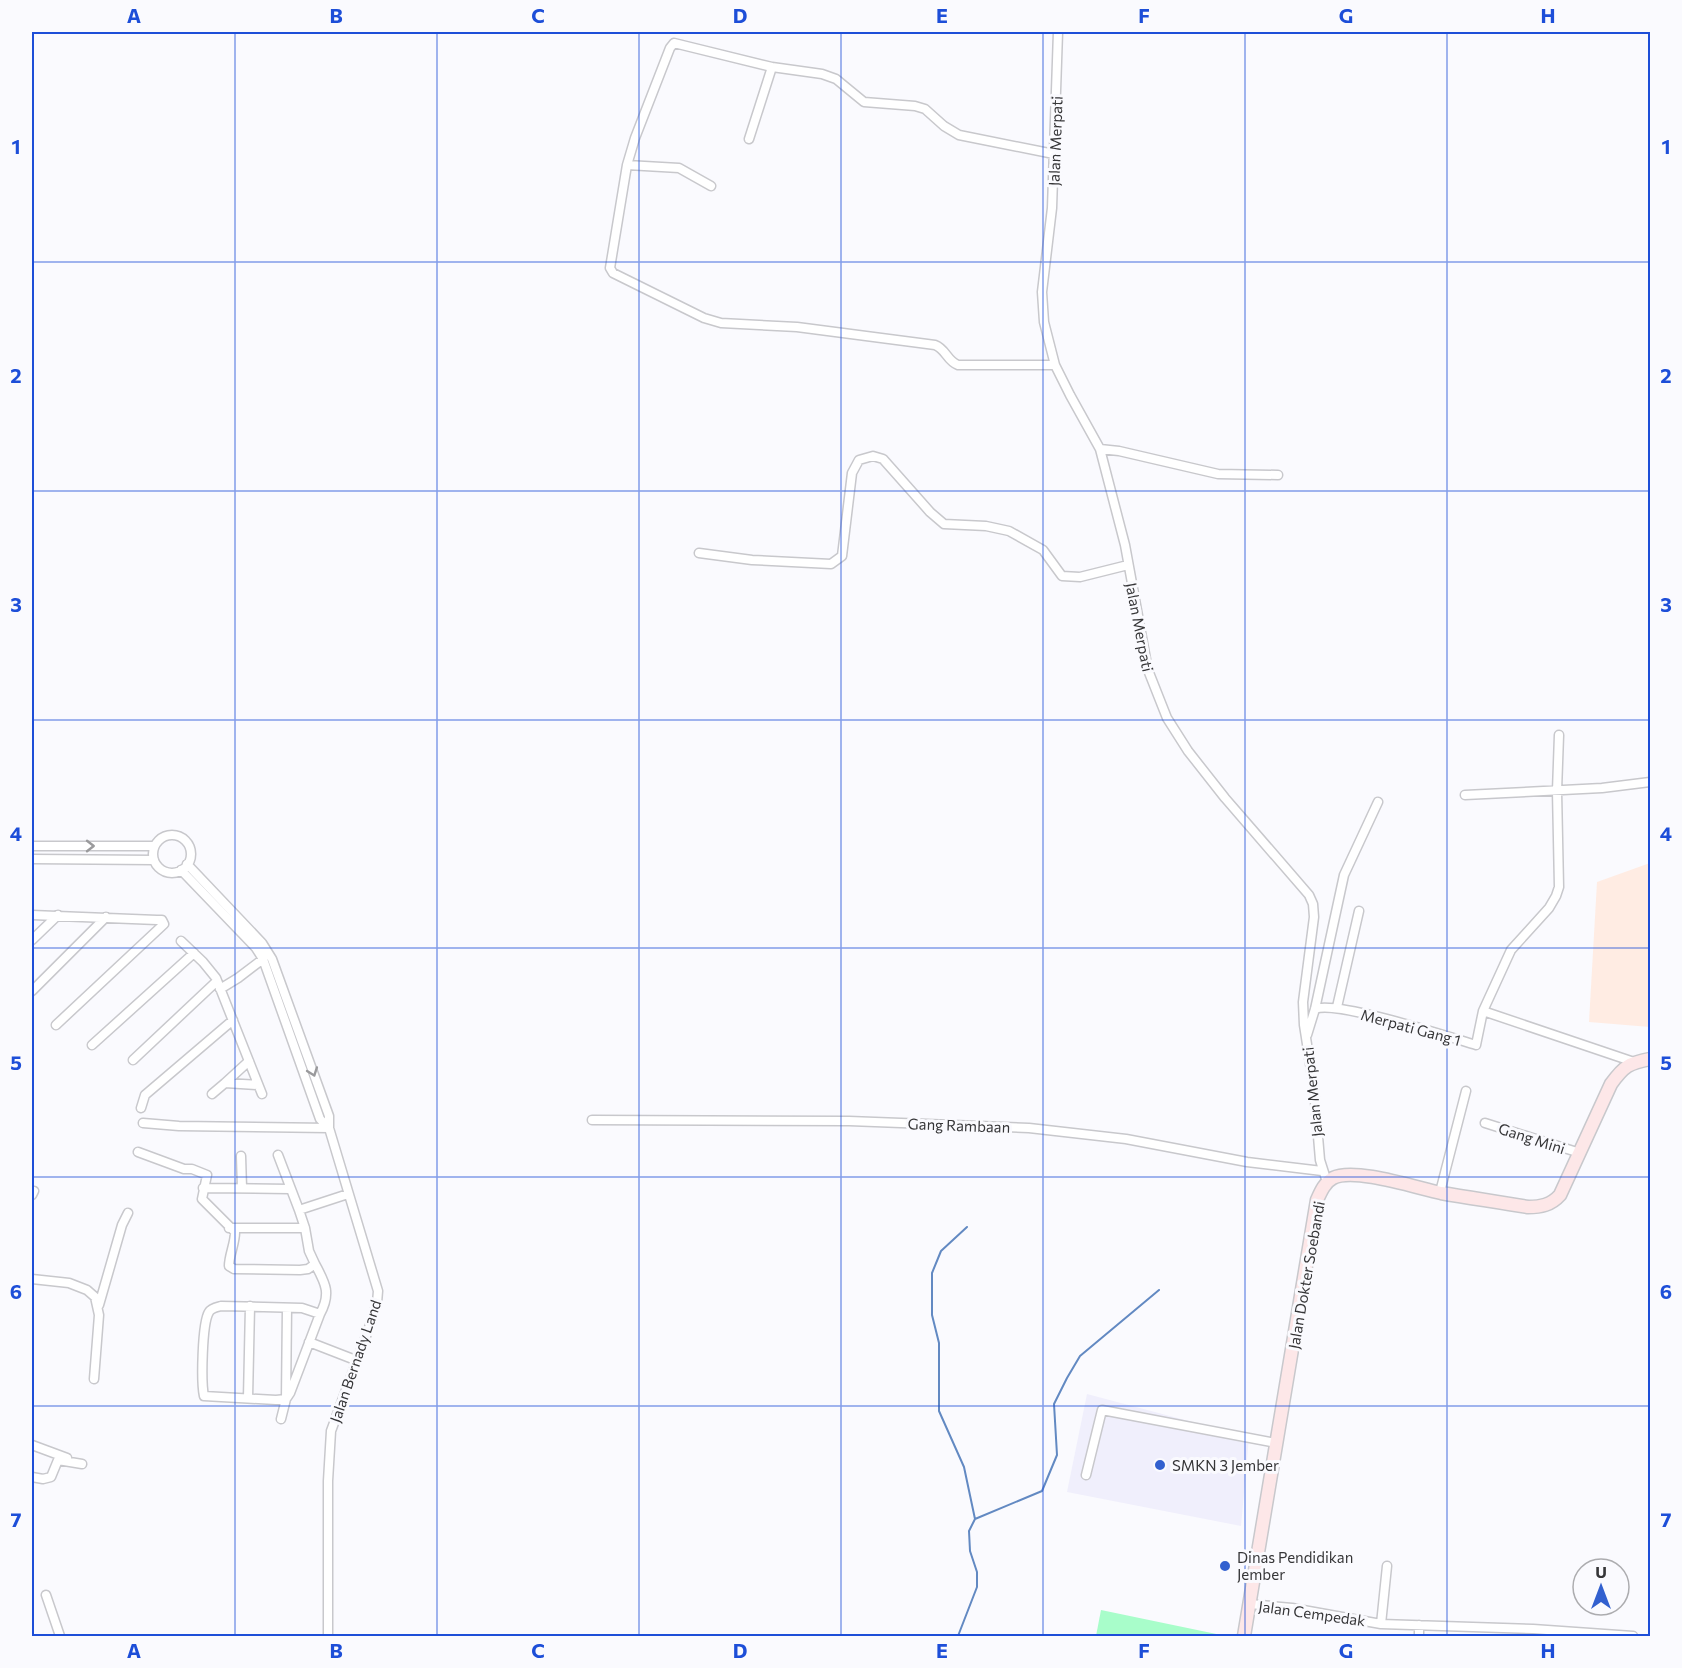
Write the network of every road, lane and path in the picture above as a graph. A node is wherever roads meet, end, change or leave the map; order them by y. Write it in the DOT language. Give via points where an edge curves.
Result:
graph roads {
  1 [pos="1058,32"];
  2 [pos="772,67"];
  3 [pos="749,140"];
  4 [pos="1054,154"];
  5 [pos="627,165"];
  6 [pos="711,186"];
  7 [pos="1055,365"];
  8 [pos="1100,449"];
  9 [pos="1278,475"];
  10 [pos="699,553"];
  11 [pos="1128,564"];
  12 [pos="1559,735"];
  13 [pos="1650,783"];
  14 [pos="1557,791"];
  15 [pos="1465,795"];
  16 [pos="1378,802"];
  17 [pos="32,846"];
  18 [pos="154,846"];
  19 [pos="32,859"];
  20 [pos="154,860"];
  21 [pos="184,867"];
  22 [pos="1359,911"];
  23 [pos="32,915"];
  24 [pos="58,915"];
  25 [pos="106,917"];
  26 [pos="32,940"];
  27 [pos="182,941"];
  28 [pos="194,953"];
  29 [pos="263,959"];
  30 [pos="219,985"];
  31 [pos="32,992"];
  32 [pos="1336,1007"];
  33 [pos="1315,1009"];
  34 [pos="1484,1011"];
  35 [pos="233,1020"];
  36 [pos="56,1025"];
  37 [pos="1306,1038"];
  38 [pos="92,1045"];
  39 [pos="1650,1059"];
  40 [pos="133,1060"];
  41 [pos="249,1061"];
  42 [pos="1634,1062"];
  43 [pos="225,1083"];
  44 [pos="258,1084"];
  45 [pos="1466,1091"];
  46 [pos="212,1094"];
  47 [pos="262,1094"];
  48 [pos="141,1108"];
  49 [pos="592,1120"];
  50 [pos="143,1123"];
  51 [pos="1485,1123"];
  52 [pos="328,1128"];
  53 [pos="138,1152"];
  54 [pos="1580,1154"];
  55 [pos="278,1155"];
  56 [pos="241,1156"];
  57 [pos="1325,1177"];
  58 [pos="203,1188"];
  59 [pos="242,1188"];
  60 [pos="290,1189"];
  61 [pos="1440,1192"];
  62 [pos="348,1194"];
  63 [pos="299,1210"];
  64 [pos="128,1213"];
  65 [pos="228,1228"];
  66 [pos="305,1228"];
  67 [pos="315,1264"];
  68 [pos="32,1279"];
  69 [pos="98,1305"];
  70 [pos="250,1306"];
  71 [pos="287,1308"];
  72 [pos="320,1314"];
  73 [pos="309,1342"];
  74 [pos="358,1361"];
  75 [pos="94,1379"];
  76 [pos="248,1398"];
  77 [pos="286,1399"];
  78 [pos="281,1419"];
  79 [pos="1276,1443"];
  80 [pos="32,1445"];
  81 [pos="1086,1475"];
  82 [pos="32,1477"];
  83 [pos="1387,1566"];
  84 [pos="46,1596"];
  85 [pos="1250,1604"];
  86 [pos="1381,1624"];
  87 [pos="1419,1625"];
  88 [pos="60,1636"];
  89 [pos="328,1636"];
  90 [pos="1244,1636"];
  91 [pos="1419,1636"];
  92 [pos="1626,1636"];
  93 [pos="1633,1636"];
  1 -- 4 [label="street, Jalan Merpati"];
  2 -- 3 [label="street"];
  2 -- 4 [label="street" via="836,79 856,98 871,104 926,109 959,135"];
  2 -- 5 [label="street" via="672,44"];
  4 -- 7 [label="street, Jalan Merpati" via="1042,292 1044,322"];
  5 -- 6 [label="street" via="679,168"];
  5 -- 7 [label="street" via="611,271 704,318 935,345 958,365"];
  7 -- 8 [label="street, Jalan Merpati"];
  8 -- 9 [label="street" via="1218,474"];
  8 -- 11 [label="street, Jalan Merpati"];
  10 -- 11 [label="street" via="831,564 842,556 852,472 859,460 873,456 883,459 944,524 1009,531 1043,550 1062,576 1080,577"];
  11 -- 37 [label="street, Jalan Merpati" via="1148,670 1175,733 1310,895 1314,917 1304,1002"];
  12 -- 14 [label="street, Merpati Gang 1"];
  13 -- 14 [label="street"];
  14 -- 15 [label="street"];
  14 -- 34 [label="street, Merpati Gang 1" via="1560,879 1556,896 1511,950"];
  16 -- 33 [label="street" via="1344,875"];
  17 -- 18 [label="street, Jalan Bernady Land, one-way"];
  18 -- 20 [label="street"];
  18 -- 21 [label="street, Jalan Bernady Land" via="165,836 179,836 189,847 190,856"];
  19 -- 20 [label="street, Jalan Bernady Land"];
  20 -- 21 [label="street, Jalan Bernady Land" via="164,871"];
  21 -- 29 [label="street, Jalan Bernady Land"];
  21 -- 52 [label="street, Jalan Bernady Land, one-way" via="268,952 328,1116"];
  22 -- 32 [label="street"];
  23 -- 24 [label="street"];
  24 -- 25 [label="street"];
  24 -- 26 [label="street"];
  25 -- 31 [label="street"];
  25 -- 36 [label="street" via="162,920 164,924"];
  27 -- 28 [label="street"];
  28 -- 30 [label="street"];
  28 -- 38 [label="street"];
  29 -- 30 [label="street" via="238,978"];
  29 -- 52 [label="street, Jalan Bernady Land" via="320,1119"];
  30 -- 35 [label="street"];
  30 -- 40 [label="street"];
  32 -- 33 [label="street, Merpati Gang 1"];
  32 -- 34 [label="street, Merpati Gang 1" via="1476,1045"];
  33 -- 37 [label="street"];
  34 -- 42 [label="street"];
  35 -- 41 [label="street"];
  35 -- 48 [label="street" via="145,1095"];
  37 -- 57 [label="street, Jalan Merpati"];
  39 -- 42 [label="main road"];
  41 -- 43 [label="street"];
  41 -- 44 [label="street"];
  42 -- 54 [label="main road, Jalan Dokter Soebandi" via="1623,1068 1611,1084"];
  43 -- 44 [label="street"];
  43 -- 46 [label="street"];
  44 -- 47 [label="street"];
  45 -- 61 [label="street"];
  49 -- 57 [label="street, Gang Rambaan" via="849,1120 1029,1128 1126,1139"];
  50 -- 52 [label="street"];
  51 -- 54 [label="street, Gang Mini"];
  52 -- 62 [label="street, Jalan Bernady Land"];
  53 -- 58 [label="street" via="207,1174"];
  54 -- 61 [label="main road, Jalan Dokter Soebandi" via="1560,1195 1542,1206"];
  55 -- 60 [label="street"];
  56 -- 59 [label="street"];
  57 -- 61 [label="main road, Jalan Dokter Soebandi" via="1361,1175"];
  57 -- 79 [label="main road, Jalan Dokter Soebandi" via="1317,1200"];
  58 -- 59 [label="street"];
  58 -- 65 [label="street" via="202,1199"];
  59 -- 60 [label="street"];
  60 -- 63 [label="street"];
  62 -- 63 [label="street"];
  62 -- 74 [label="street, Jalan Bernady Land" via="378,1291"];
  63 -- 66 [label="street"];
  64 -- 69 [label="street"];
  65 -- 66 [label="street"];
  65 -- 67 [label="street" via="235,1233 229,1262 234,1269 300,1270"];
  66 -- 67 [label="street"];
  67 -- 72 [label="street" via="327,1297"];
  68 -- 69 [label="street" via="55,1280 87,1290"];
  69 -- 75 [label="street"];
  70 -- 71 [label="street"];
  70 -- 76 [label="street"];
  70 -- 76 [label="street" via="214,1307 208,1312 202,1387 204,1396"];
  71 -- 72 [label="street"];
  71 -- 77 [label="street"];
  72 -- 73 [label="street"];
  73 -- 74 [label="street"];
  73 -- 77 [label="street"];
  74 -- 89 [label="street, Jalan Bernady Land" via="331,1431"];
  76 -- 77 [label="street"];
  77 -- 78 [label="street"];
  79 -- 81 [label="street" via="1102,1410"];
  79 -- 85 [label="main road, Jalan Dokter Soebandi"];
  80 -- 82 [label="street" via="82,1464 58,1460 51,1477"];
  83 -- 86 [label="street"];
  84 -- 88 [label="street"];
  85 -- 86 [label="street, Jalan Cempedak"];
  85 -- 90 [label="main road, Jalan Dokter Soebandi"];
  86 -- 87 [label="street, Jalan Cempedak"];
  87 -- 91 [label="street"];
  87 -- 92 [label="street, Jalan Cempedak"];
  92 -- 93 [label="street, Jalan Cempedak"];
}
